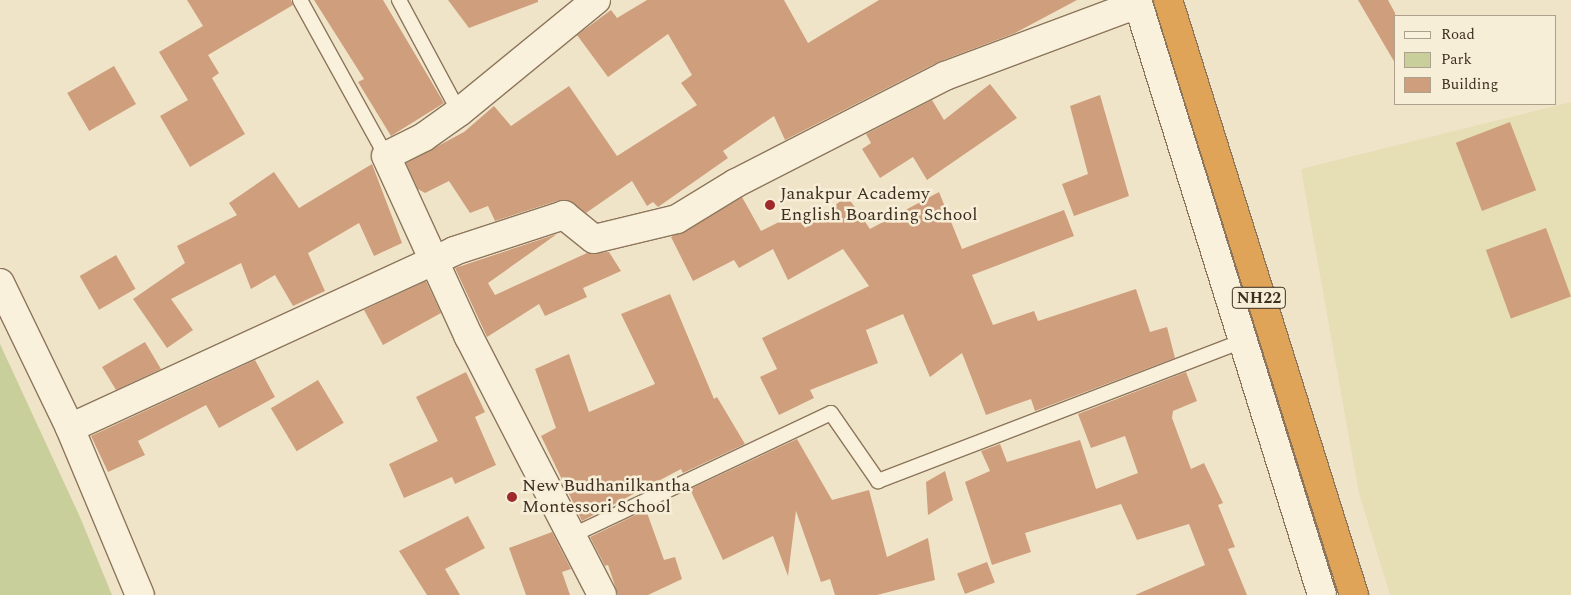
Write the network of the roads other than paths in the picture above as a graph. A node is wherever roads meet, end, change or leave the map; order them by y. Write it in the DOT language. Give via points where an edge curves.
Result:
graph roads {
  1 [pos="300,0"];
  2 [pos="399,0"];
  3 [pos="596,0"];
  4 [pos="1168,0"];
  5 [pos="1137,2"];
  6 [pos="459,112"];
  7 [pos="386,156"];
  8 [pos="432,260"];
  9 [pos="0,283"];
  10 [pos="1241,342"];
  11 [pos="70,428"];
  12 [pos="573,535"];
  13 [pos="140,595"];
  14 [pos="602,595"];
  15 [pos="1322,595"];
  16 [pos="1354,595"];
  1 -- 7 [label="lane"];
  2 -- 6 [label="lane"];
  3 -- 6 [label="street"];
  4 -- 16 [label="highway, NH22"];
  5 -- 8 [label="street" via="945,76 736,183 677,219 594,239 564,215"];
  5 -- 10 [label="street, NH22"];
  6 -- 7 [label="street" via="424,137"];
  7 -- 8 [label="street"];
  8 -- 11 [label="street"];
  8 -- 12 [label="street"];
  9 -- 11 [label="street"];
  10 -- 12 [label="lane" via="878,481 831,413"];
  10 -- 15 [label="street, NH22"];
  11 -- 13 [label="street"];
  12 -- 14 [label="street"];
}
